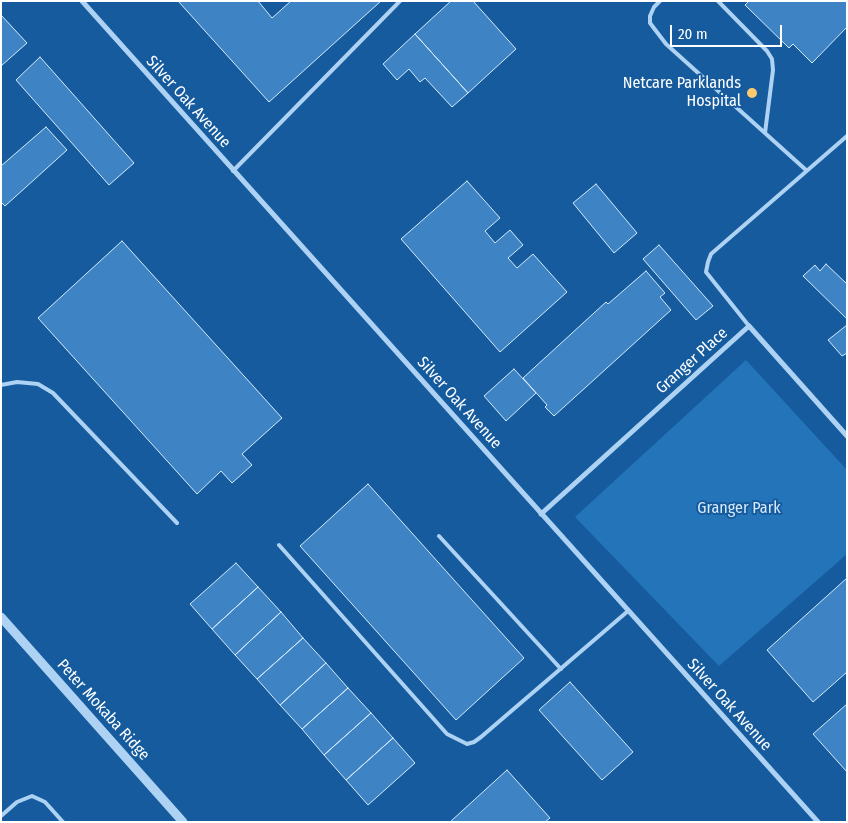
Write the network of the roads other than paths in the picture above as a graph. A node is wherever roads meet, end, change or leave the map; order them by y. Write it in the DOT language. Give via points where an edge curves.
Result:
graph roads {
  1 [pos="82,1"];
  2 [pos="400,1"];
  3 [pos="660,1"];
  4 [pos="718,1"];
  5 [pos="765,133"];
  6 [pos="847,136"];
  7 [pos="806,170"];
  8 [pos="233,171"];
  9 [pos="749,326"];
  10 [pos="1,385"];
  11 [pos="847,436"];
  12 [pos="542,514"];
  13 [pos="177,523"];
  14 [pos="438,536"];
  15 [pos="279,546"];
  16 [pos="628,611"];
  17 [pos="1,617"];
  18 [pos="561,670"];
  19 [pos="1,816"];
  20 [pos="63,822"];
  21 [pos="183,822"];
  22 [pos="818,822"];
  1 -- 8 [label="street, Silver Oak Avenue"];
  2 -- 8 [label="lane"];
  3 -- 5 [label="lane" via="654,7 650,23 666,44"];
  4 -- 5 [label="lane" via="772,59"];
  5 -- 7 [label="lane"];
  6 -- 7 [label="lane"];
  7 -- 9 [label="lane" via="712,254 708,262 706,272"];
  8 -- 12 [label="street, Silver Oak Avenue"];
  9 -- 11 [label="street, Granger Place"];
  9 -- 12 [label="street, Granger Place"];
  10 -- 13 [label="lane" via="17,382 38,384 53,394"];
  12 -- 16 [label="street, Silver Oak Avenue"];
  14 -- 18 [label="lane"];
  15 -- 18 [label="lane" via="447,734 459,741 474,742"];
  16 -- 18 [label="lane"];
  16 -- 22 [label="street, Silver Oak Avenue"];
  17 -- 21 [label="street, Peter Mokaba Ridge"];
  19 -- 20 [label="lane" via="17,802 32,796 45,802"];
}
